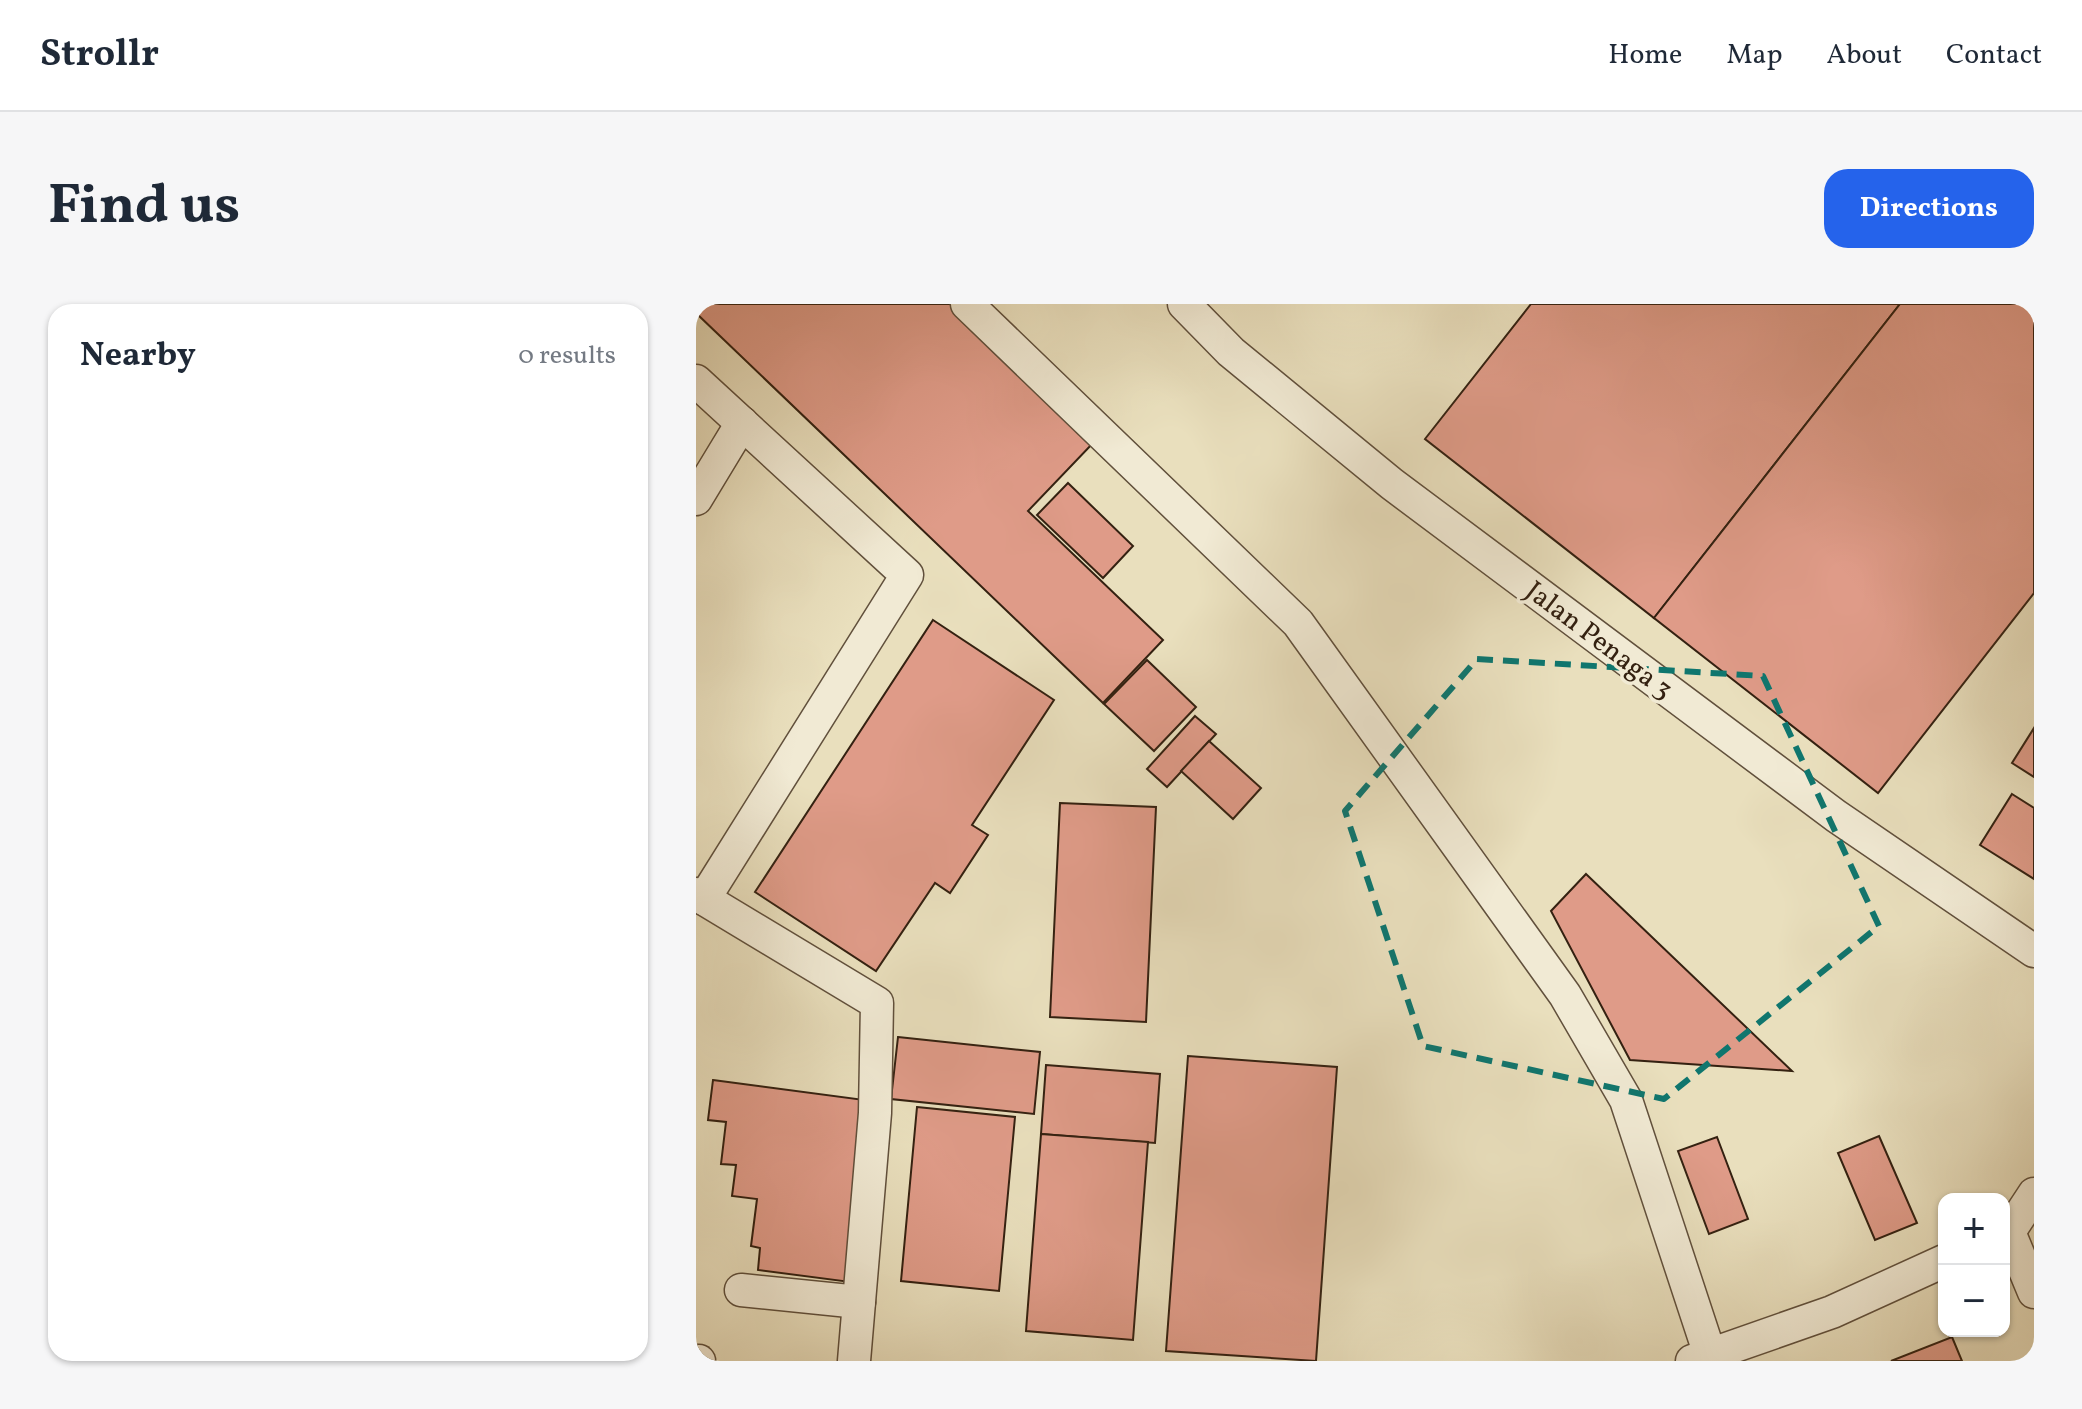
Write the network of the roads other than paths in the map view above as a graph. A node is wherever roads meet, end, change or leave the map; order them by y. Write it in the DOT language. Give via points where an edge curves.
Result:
graph roads {
  1 [pos="967,304"];
  2 [pos="1184,304"];
  3 [pos="696,381"];
  4 [pos="742,423"];
  5 [pos="696,499"];
  6 [pos="700,897"];
  7 [pos="2034,951"];
  8 [pos="2034,1194"];
  9 [pos="2010,1229"];
  10 [pos="2010,1240"];
  11 [pos="1938,1264"];
  12 [pos="741,1290"];
  13 [pos="2034,1292"];
  14 [pos="859,1302"];
  15 [pos="1701,1358"];
  16 [pos="854,1361"];
  1 -- 15 [label="street" via="1298,623 1565,995 1626,1100"];
  2 -- 7 [label="street, Jalan Penaga 3" via="1231,352 1392,484 1836,816"];
  3 -- 4 [label="street"];
  4 -- 5 [label="street"];
  4 -- 6 [label="street" via="907,575"];
  6 -- 14 [label="street" via="877,1003 875,1113"];
  8 -- 9 [label="street"];
  10 -- 13 [label="street"];
  11 -- 15 [label="street" via="1832,1312"];
  12 -- 14 [label="street"];
  14 -- 16 [label="street"];
}
